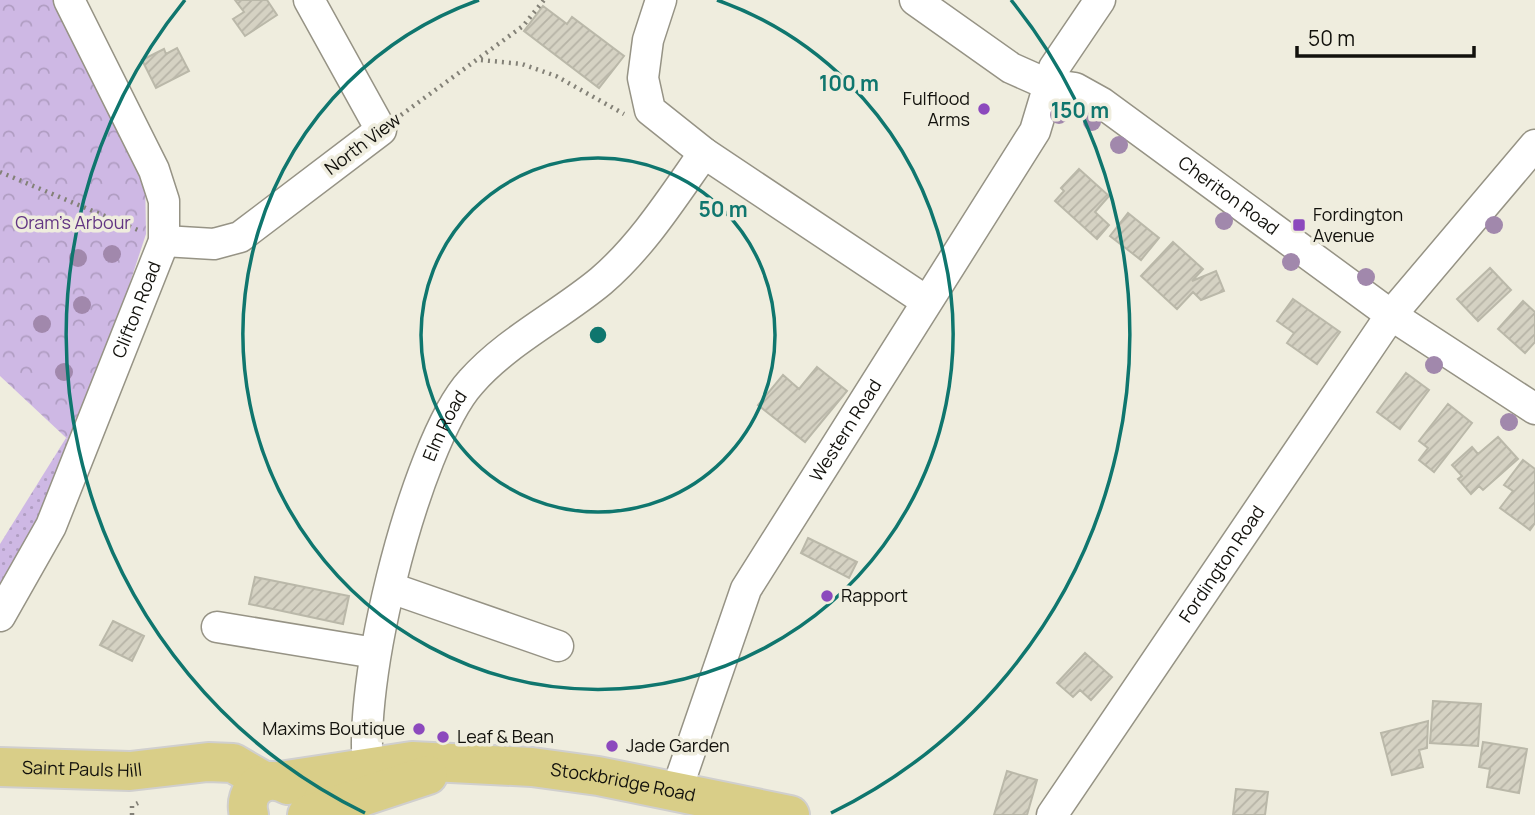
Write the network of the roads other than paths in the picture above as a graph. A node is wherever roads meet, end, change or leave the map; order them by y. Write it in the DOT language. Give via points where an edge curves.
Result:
graph roads {
  1 [pos="69,0"];
  2 [pos="309,0"];
  3 [pos="661,0"];
  4 [pos="915,0"];
  5 [pos="1100,0"];
  6 [pos="1047,84"];
  7 [pos="1535,145"];
  8 [pos="704,153"];
  9 [pos="164,241"];
  10 [pos="926,301"];
  11 [pos="1391,315"];
  12 [pos="1535,409"];
  13 [pos="391,588"];
  14 [pos="0,616"];
  15 [pos="217,628"];
  16 [pos="558,646"];
  17 [pos="375,653"];
  18 [pos="0,767"];
  19 [pos="370,780"];
  20 [pos="676,792"];
  21 [pos="268,799"];
  22 [pos="748,810"];
  23 [pos="307,815"];
  24 [pos="790,815"];
  25 [pos="1052,815"];
  1 -- 9 [label="street, Clifton Road" via="154,170 164,201"];
  2 -- 9 [label="street, North View" via="381,130 240,237 214,244"];
  3 -- 8 [label="street" via="648,40 643,78 650,110"];
  4 -- 6 [label="street, Cheriton Road" via="1012,68"];
  5 -- 6 [label="street, Western Road"];
  6 -- 10 [label="street, Western Road" via="1035,131"];
  6 -- 11 [label="street, Cheriton Road" via="1075,88 1102,103"];
  7 -- 11 [label="street"];
  8 -- 10 [label="street"];
  8 -- 13 [label="street, Elm Road" via="657,220 602,280 470,382 434,447 409,514"];
  9 -- 14 [label="street, Clifton Road" via="51,526"];
  10 -- 20 [label="street, Western Road" via="746,589"];
  11 -- 12 [label="street, Cheriton Road"];
  11 -- 25 [label="street, Fordington Road"];
  13 -- 16 [label="street"];
  13 -- 17 [label="street, Elm Road"];
  15 -- 17 [label="street"];
  17 -- 19 [label="street, Elm Road" via="365,723"];
  18 -- 21 [label="main road, Saint Pauls Hill" via="163,769 233,763"];
  19 -- 20 [label="main road, Stockbridge Road" via="457,765 541,768"];
  19 -- 21 [label="main road, Stockbridge Road"];
  19 -- 23 [label="main road, Stockbridge Road"];
  20 -- 22 [label="main road, Stockbridge Road"];
  22 -- 24 [label="main road, Stockbridge Road"];
}
